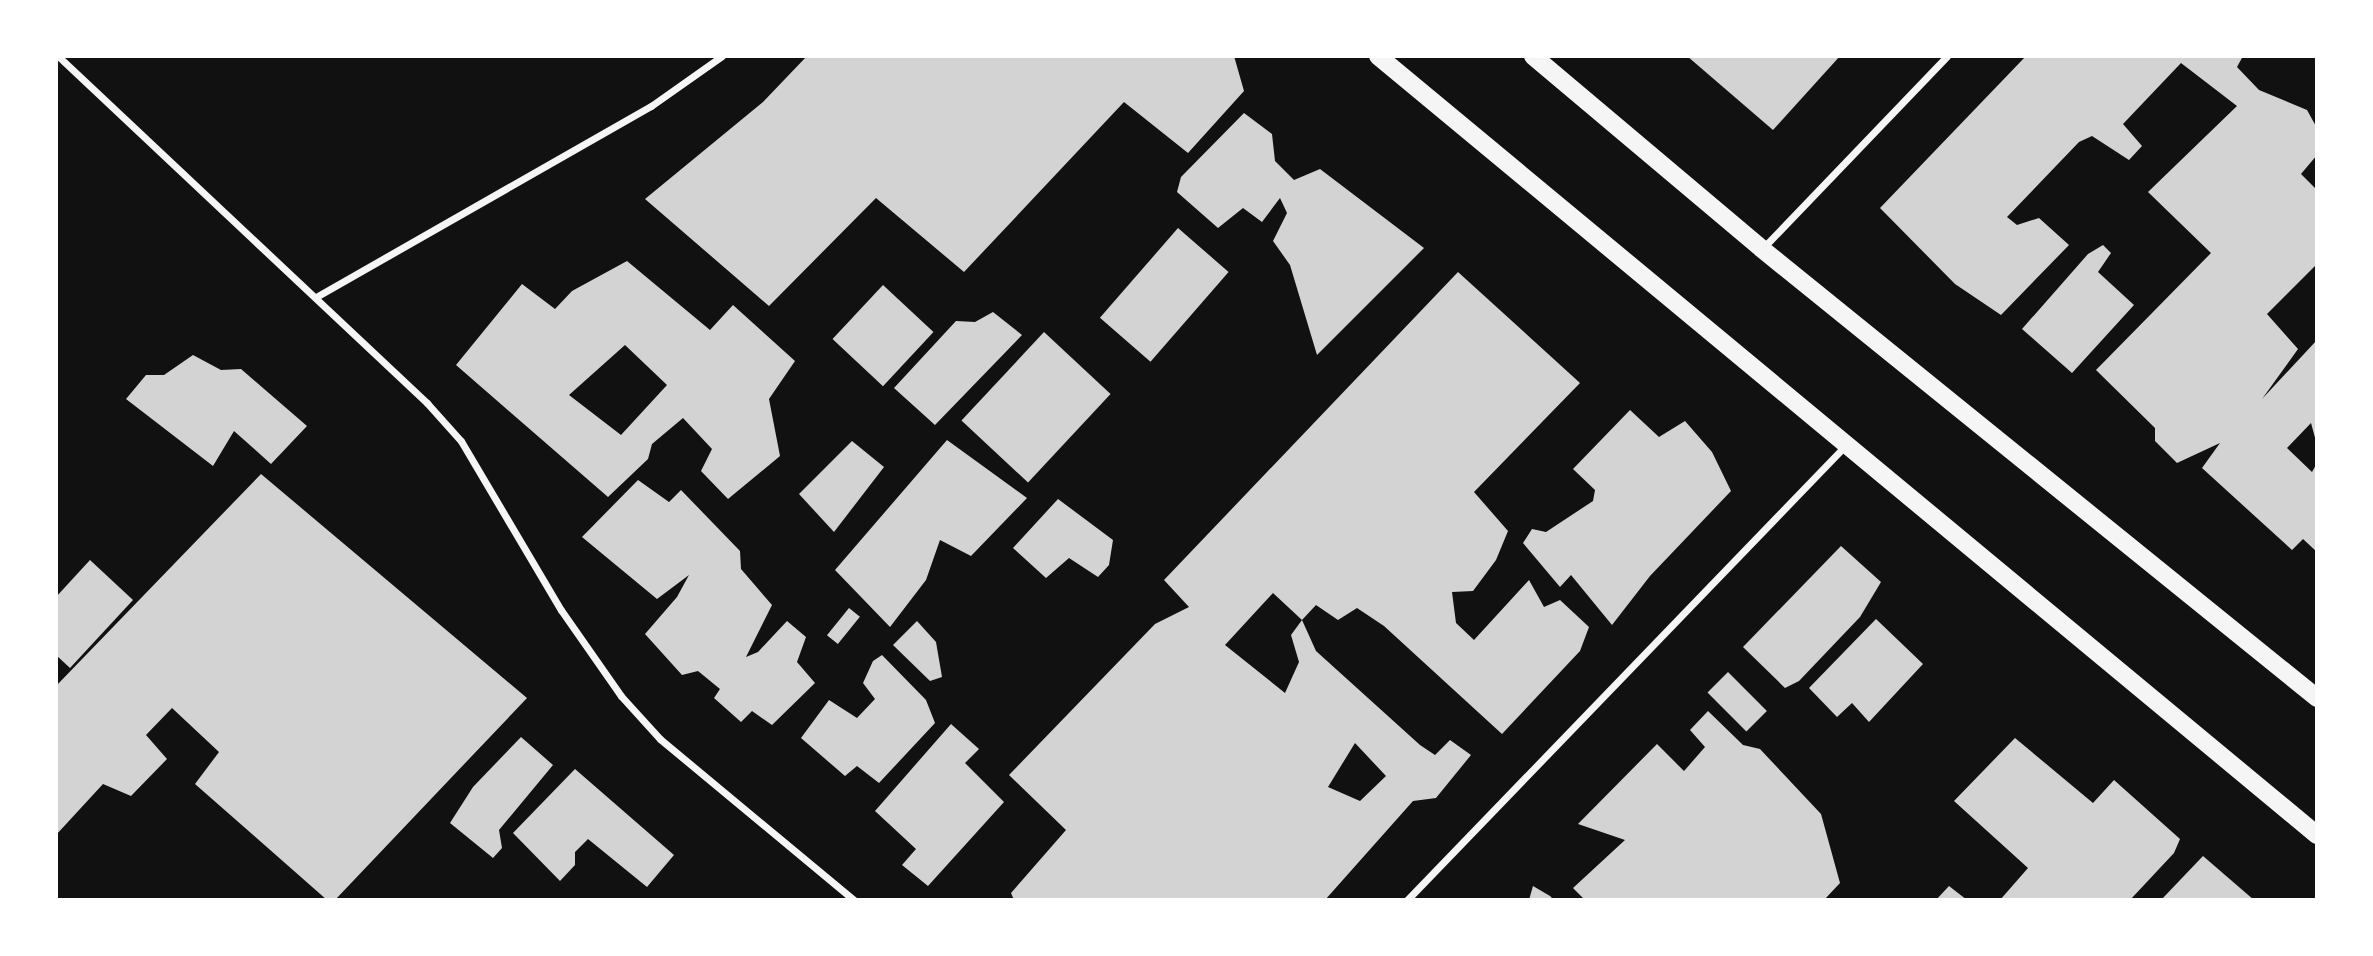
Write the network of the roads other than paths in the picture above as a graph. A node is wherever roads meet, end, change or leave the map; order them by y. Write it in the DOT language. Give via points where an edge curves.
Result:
graph roads {
  1 [pos="58,56"];
  2 [pos="722,56"];
  3 [pos="1378,56"];
  4 [pos="1533,56"];
  5 [pos="1947,56"];
  6 [pos="1762,249"];
  7 [pos="316,297"];
  8 [pos="1846,445"];
  9 [pos="2317,698"];
  10 [pos="2317,835"];
  11 [pos="854,900"];
  12 [pos="1407,900"];
  1 -- 7 [label="street"];
  2 -- 7 [label="street" via="651,106"];
  3 -- 8 [label="main road"];
  4 -- 6 [label="main road"];
  5 -- 6 [label="street"];
  6 -- 9 [label="main road"];
  7 -- 11 [label="street" via="428,402 461,441 561,610 621,696 660,739"];
  8 -- 10 [label="main road"];
  8 -- 12 [label="street"];
}
